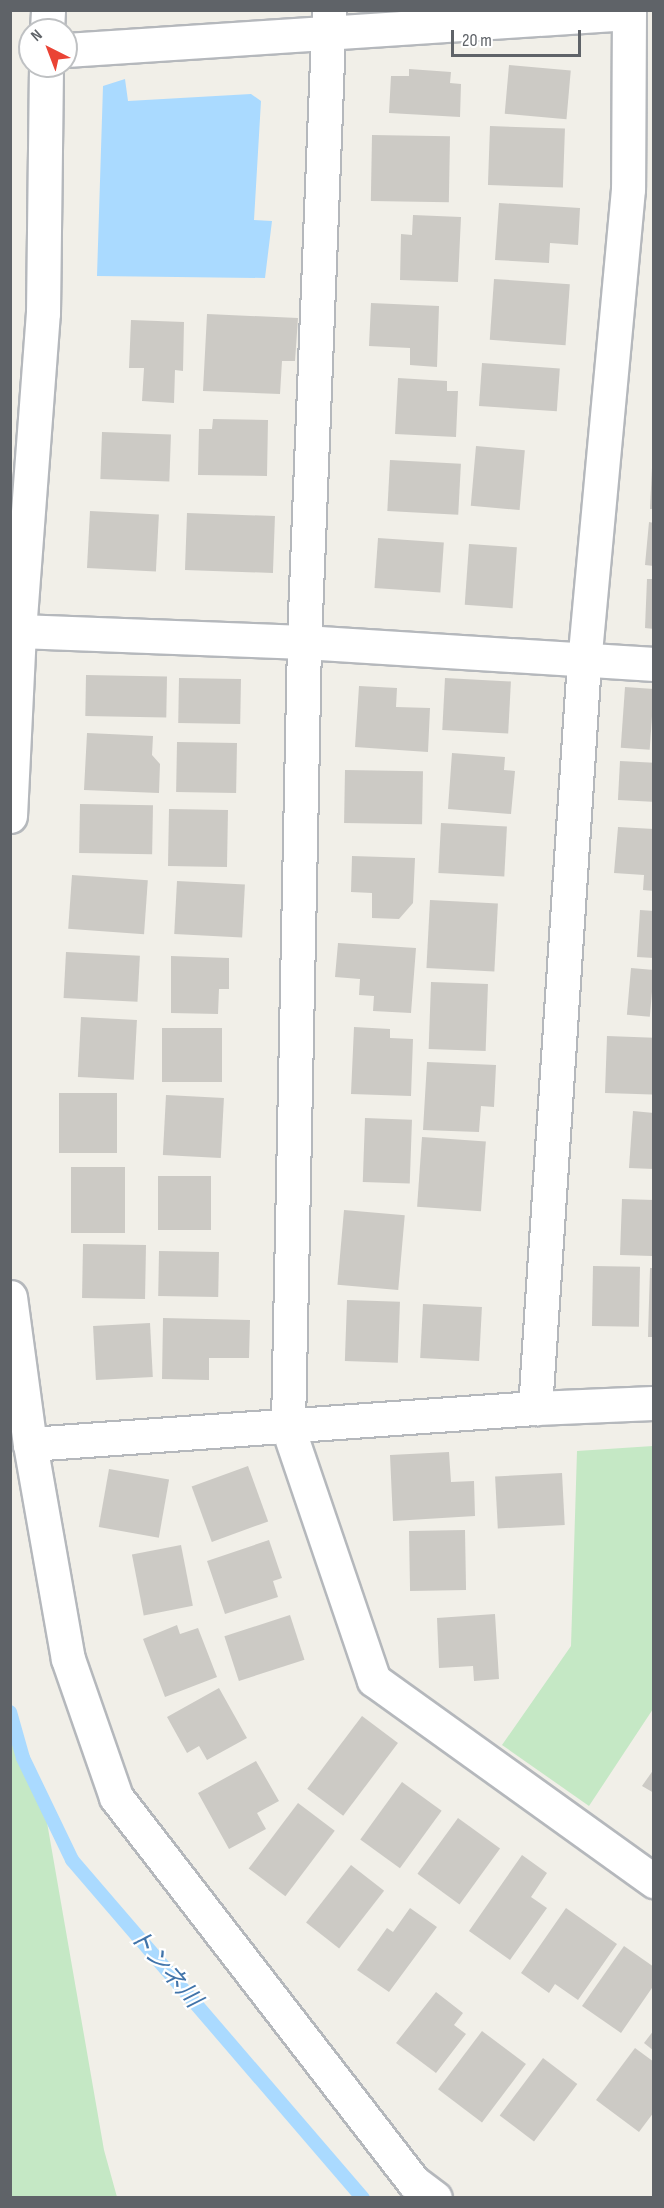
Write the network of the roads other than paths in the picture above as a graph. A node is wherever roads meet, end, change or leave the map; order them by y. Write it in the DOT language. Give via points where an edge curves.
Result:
graph roads {
  1 [pos="629,12"];
  2 [pos="328,21"];
  3 [pos="78,49"];
  4 [pos="46,78"];
  5 [pos="20,631"];
  6 [pos="304,642"];
  7 [pos="584,661"];
  8 [pos="654,664"];
  9 [pos="10,816"];
  10 [pos="10,1298"];
  11 [pos="654,1403"];
  12 [pos="535,1408"];
  13 [pos="288,1428"];
  14 [pos="30,1444"];
  15 [pos="654,1881"];
  16 [pos="435,2198"];
  1 -- 2 [label="street"];
  1 -- 7 [label="street" via="628,189"];
  2 -- 3 [label="street"];
  2 -- 6 [label="street"];
  4 -- 5 [label="street" via="43,314"];
  5 -- 6 [label="street"];
  5 -- 9 [label="street"];
  6 -- 7 [label="street"];
  6 -- 13 [label="street"];
  7 -- 8 [label="street"];
  7 -- 12 [label="street"];
  10 -- 14 [label="street"];
  11 -- 12 [label="street"];
  12 -- 13 [label="street"];
  13 -- 14 [label="street"];
  13 -- 15 [label="street" via="374,1680"];
  14 -- 16 [label="street" via="68,1659 116,1797 414,2182"];
}
